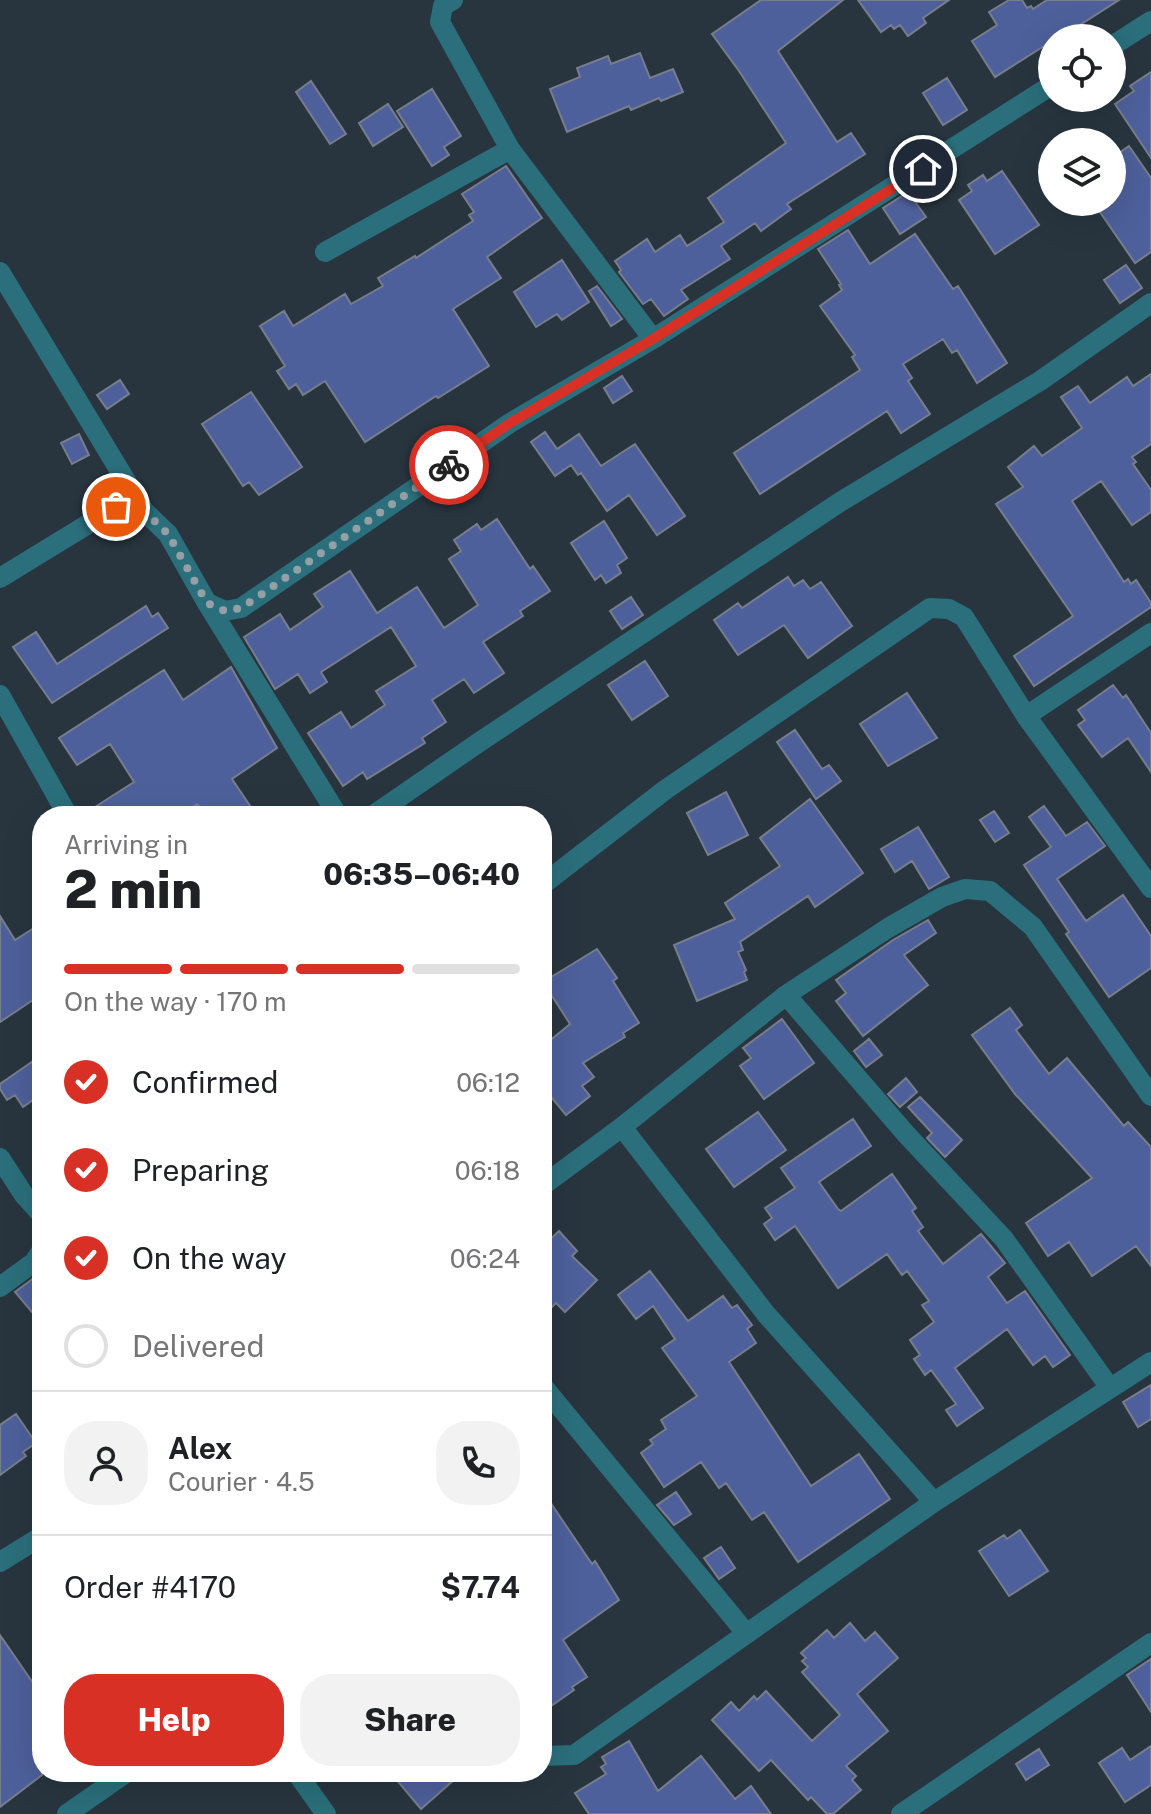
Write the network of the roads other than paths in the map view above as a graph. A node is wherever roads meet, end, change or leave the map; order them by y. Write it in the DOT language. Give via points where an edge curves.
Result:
graph roads {
  1 [pos="453,0"];
  2 [pos="1151,21"];
  3 [pos="1126,37"];
  4 [pos="1038,94"];
  5 [pos="510,149"];
  6 [pos="325,252"];
  7 [pos="0,272"];
  8 [pos="1151,303"];
  9 [pos="653,339"];
  10 [pos="144,511"];
  11 [pos="0,578"];
  12 [pos="207,603"];
  13 [pos="1151,633"];
  14 [pos="0,695"];
  15 [pos="1026,716"];
  16 [pos="62,806"];
  17 [pos="332,806"];
  18 [pos="387,806"];
  19 [pos="552,877"];
  20 [pos="1151,888"];
  21 [pos="786,995"];
  22 [pos="1151,1096"];
  23 [pos="622,1127"];
  24 [pos="0,1158"];
  25 [pos="552,1179"];
  26 [pos="32,1204"];
  27 [pos="32,1263"];
  28 [pos="0,1287"];
  29 [pos="1151,1362"];
  30 [pos="1110,1388"];
  31 [pos="552,1397"];
  32 [pos="934,1502"];
  33 [pos="32,1542"];
  34 [pos="0,1562"];
  35 [pos="746,1633"];
  36 [pos="1151,1643"];
  37 [pos="552,1756"];
  38 [pos="113,1782"];
  39 [pos="303,1782"];
  40 [pos="67,1814"];
  41 [pos="326,1814"];
  42 [pos="901,1814"];
  1 -- 5 [label="street" via="443,6 440,22"];
  2 -- 3 [label="street"];
  4 -- 9 [label="street"];
  5 -- 6 [label="street"];
  5 -- 9 [label="street"];
  7 -- 10 [label="street"];
  8 -- 18 [label="street" via="1040,381 840,502"];
  9 -- 12 [label="street" via="510,423 241,608 225,611"];
  10 -- 11 [label="street" via="116,507"];
  10 -- 12 [label="street" via="168,534"];
  12 -- 17 [label="street"];
  13 -- 15 [label="street"];
  14 -- 16 [label="street"];
  15 -- 19 [label="street" via="964,617 930,608 665,790"];
  15 -- 20 [label="street"];
  21 -- 22 [label="street" via="942,897 965,889 990,891 1033,927"];
  21 -- 23 [label="street"];
  21 -- 30 [label="street" via="1004,1239"];
  23 -- 25 [label="street"];
  23 -- 32 [label="street" via="766,1314"];
  24 -- 26 [label="street"];
  27 -- 28 [label="street"];
  29 -- 30 [label="street"];
  30 -- 32 [label="street"];
  31 -- 35 [label="street"];
  32 -- 35 [label="street"];
  33 -- 34 [label="street"];
  35 -- 37 [label="street" via="574,1755"];
  36 -- 42 [label="street"];
  38 -- 40 [label="street"];
  39 -- 41 [label="street"];
}
